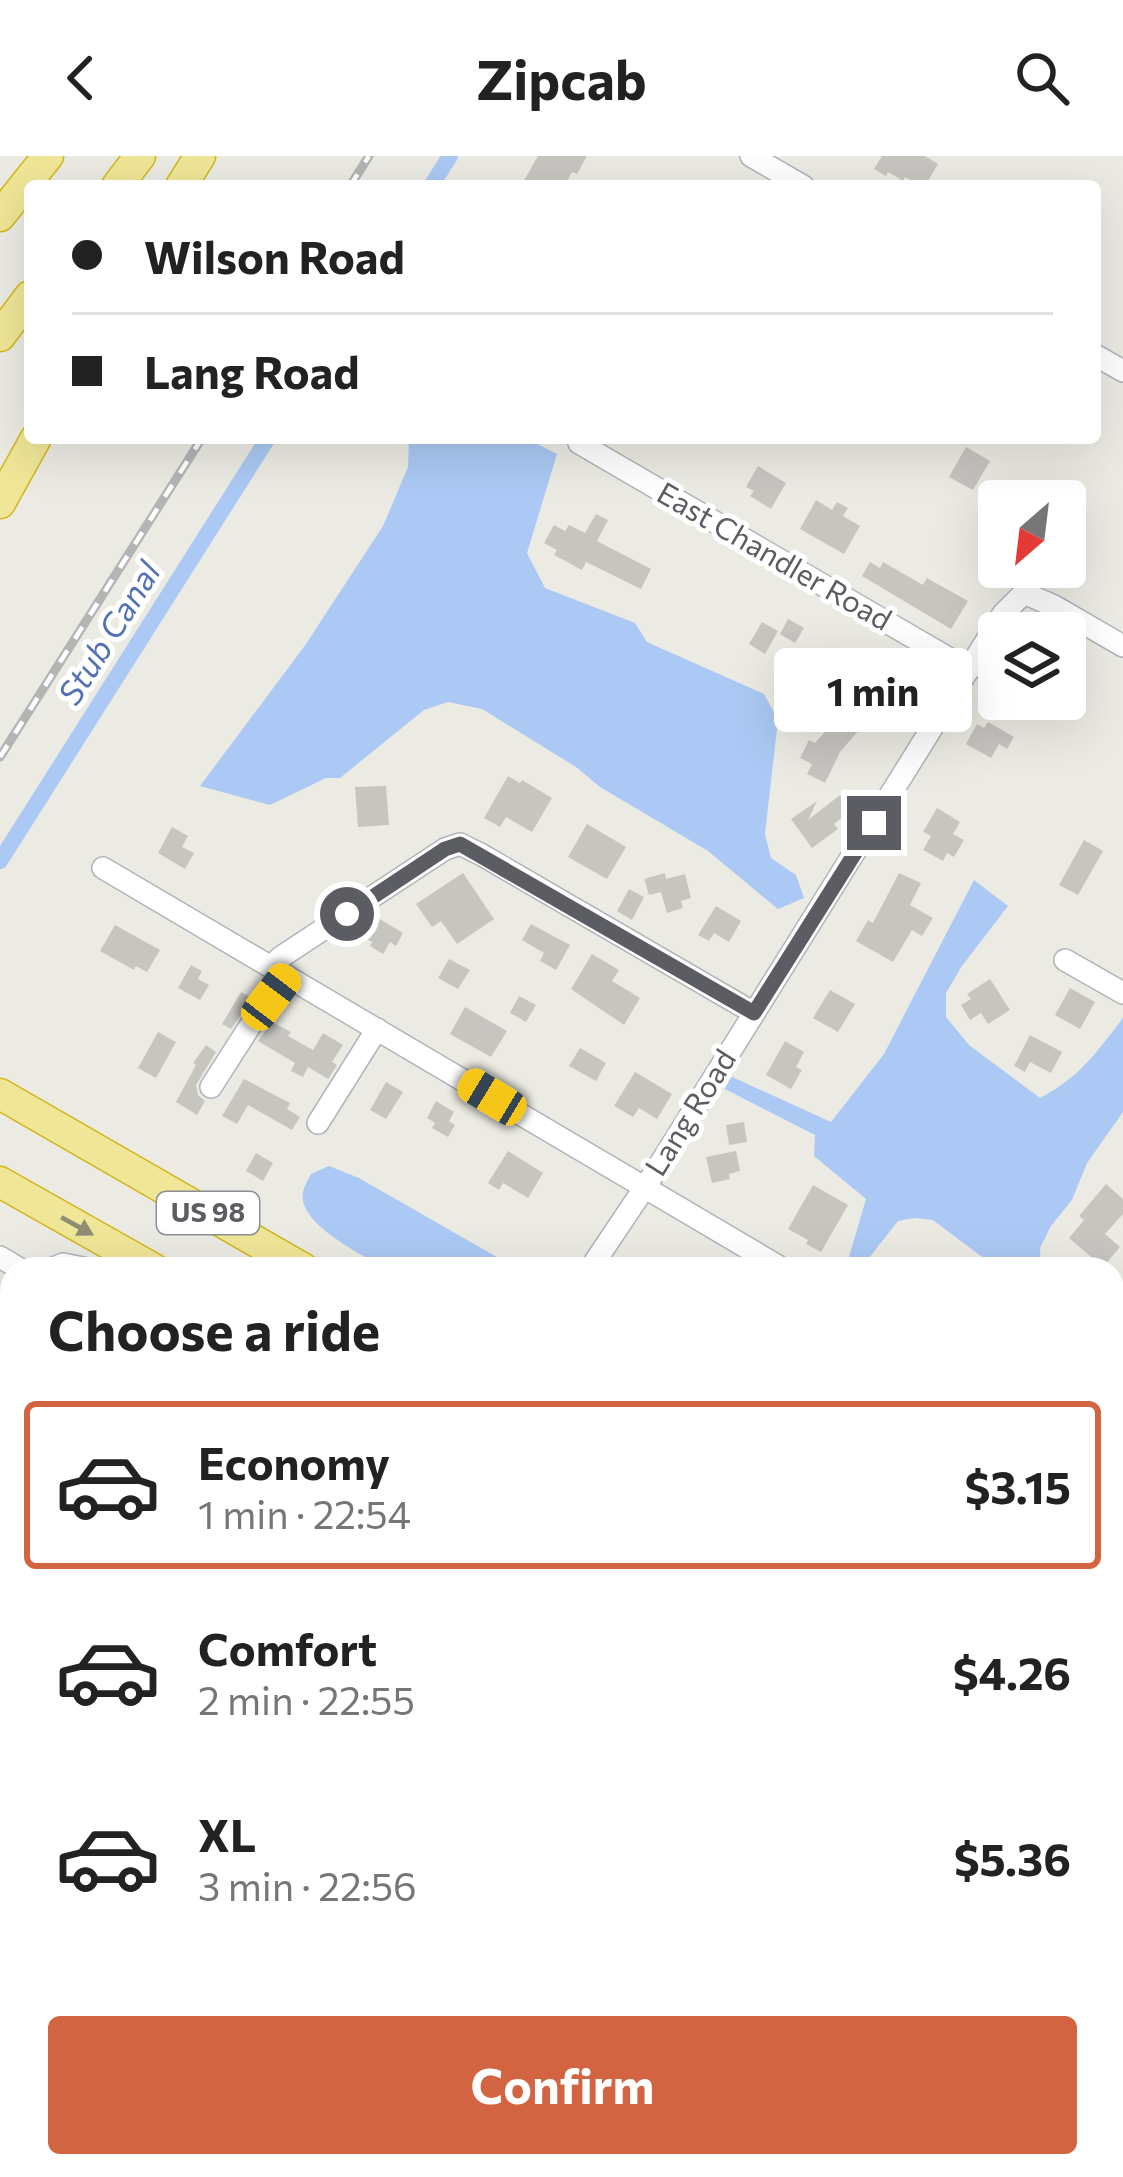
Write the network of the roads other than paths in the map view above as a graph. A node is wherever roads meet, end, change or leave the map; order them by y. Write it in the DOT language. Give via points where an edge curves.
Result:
graph roads {
  1 [pos="48,156"];
  2 [pos="140,156"];
  3 [pos="751,156"];
  4 [pos="29,180"];
  5 [pos="122,180"];
  6 [pos="793,180"];
  7 [pos="24,186"];
  8 [pos="0,216"];
  9 [pos="24,304"];
  10 [pos="0,336"];
  11 [pos="33,444"];
  12 [pos="581,444"];
  13 [pos="0,503"];
  14 [pos="1123,646"];
  15 [pos="969,670"];
  16 [pos="103,868"];
  17 [pos="1065,960"];
  18 [pos="279,971"];
  19 [pos="1123,993"];
  20 [pos="754,1013"];
  21 [pos="377,1029"];
  22 [pos="211,1087"];
  23 [pos="0,1094"];
  24 [pos="318,1123"];
  25 [pos="0,1182"];
  26 [pos="645,1187"];
  27 [pos="133,1257"];
  28 [pos="283,1257"];
  29 [pos="598,1257"];
  30 [pos="763,1257"];
  1 -- 4 [label="highway"];
  2 -- 5 [label="highway"];
  3 -- 6 [label="street"];
  7 -- 8 [label="highway"];
  9 -- 10 [label="highway"];
  11 -- 13 [label="highway"];
  12 -- 15 [label="street, East Chandler Road"];
  14 -- 15 [label="street, Lang Road" via="1024,593"];
  15 -- 20 [label="street, Lang Road"];
  16 -- 18 [label="street"];
  17 -- 19 [label="street"];
  18 -- 20 [label="street" via="281,957 460,844"];
  18 -- 21 [label="street"];
  18 -- 22 [label="street"];
  20 -- 26 [label="street, Lang Road"];
  21 -- 24 [label="street"];
  21 -- 26 [label="street"];
  23 -- 28 [label="highway, US 98"];
  25 -- 27 [label="highway, US 98, one-way"];
  26 -- 29 [label="street, Lang Road"];
  26 -- 30 [label="street"];
}
